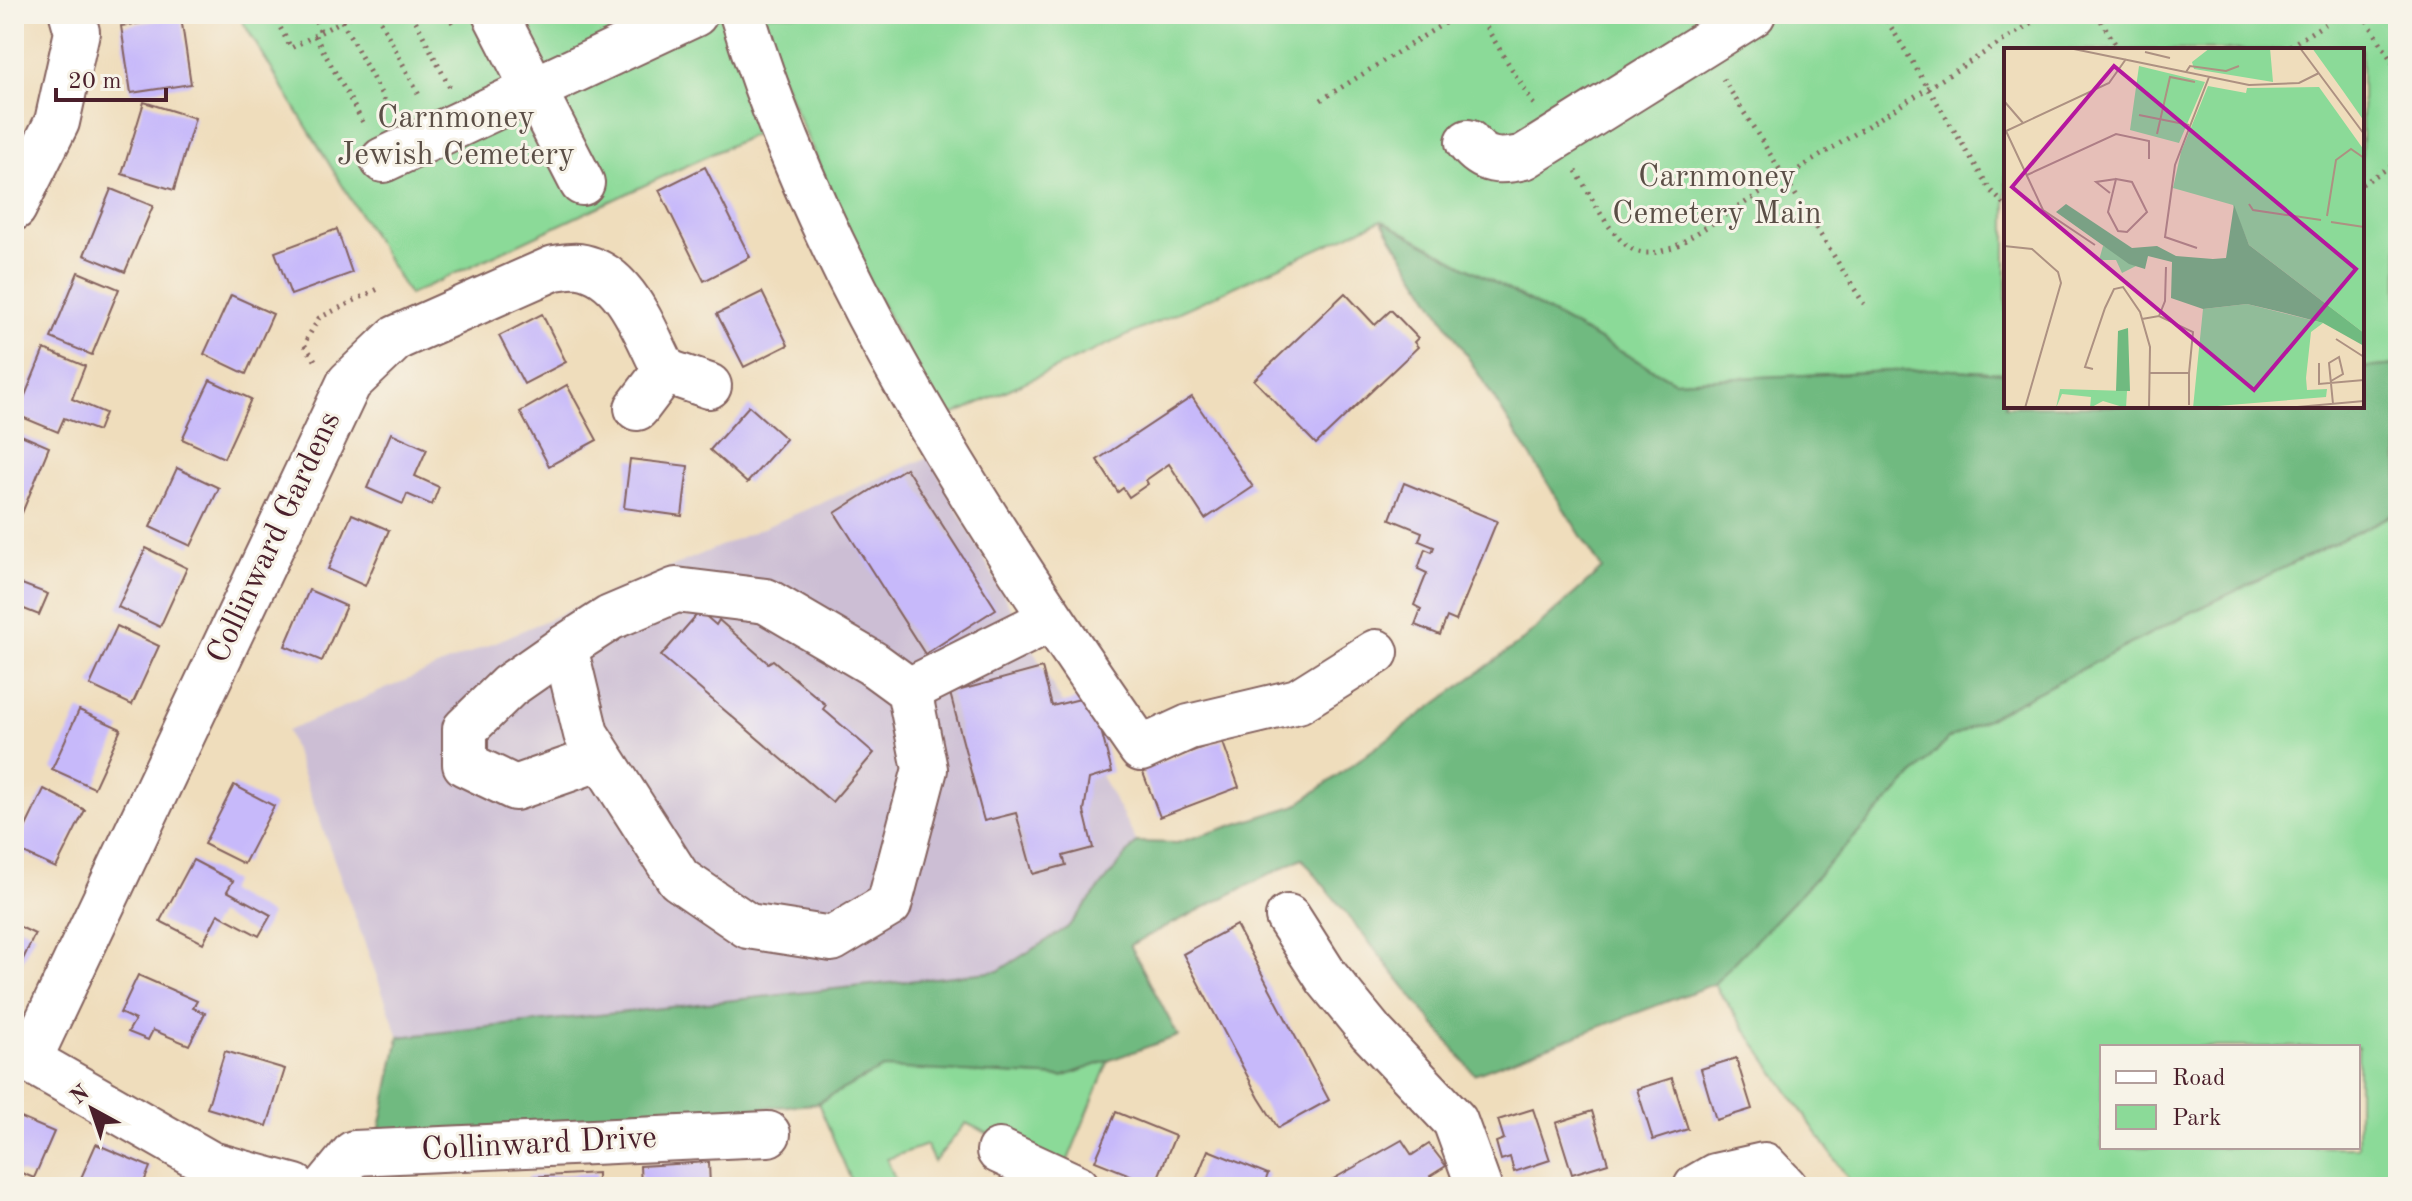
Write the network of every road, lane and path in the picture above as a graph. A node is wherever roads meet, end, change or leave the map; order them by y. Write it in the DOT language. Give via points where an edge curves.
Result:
graph roads {
  1 [pos="72,14"];
  2 [pos="273,14"];
  3 [pos="312,14"];
  4 [pos="377,14"];
  5 [pos="412,14"];
  6 [pos="495,14"];
  7 [pos="695,14"];
  8 [pos="742,14"];
  9 [pos="1459,14"];
  10 [pos="1753,14"];
  11 [pos="1883,14"];
  12 [pos="2046,14"];
  13 [pos="2097,14"];
  14 [pos="2341,14"];
  15 [pos="2363,14"];
  16 [pos="351,15"];
  17 [pos="342,21"];
  18 [pos="318,34"];
  19 [pos="1702,45"];
  20 [pos="2118,48"];
  21 [pos="2286,48"];
  22 [pos="2398,71"];
  23 [pos="1929,88"];
  24 [pos="534,89"];
  25 [pos="1321,100"];
  26 [pos="425,140"];
  27 [pos="1468,142"];
  28 [pos="2398,162"];
  29 [pos="1785,178"];
  30 [pos="582,183"];
  31 [pos="2364,183"];
  32 [pos="2004,204"];
  33 [pos="14,208"];
  34 [pos="1610,226"];
  35 [pos="1864,304"];
  36 [pos="665,371"];
  37 [pos="709,386"];
  38 [pos="637,408"];
  39 [pos="1051,619"];
  40 [pos="565,647"];
  41 [pos="1376,652"];
  42 [pos="909,690"];
  43 [pos="601,758"];
  44 [pos="1288,917"];
  45 [pos="22,1057"];
  46 [pos="768,1134"];
  47 [pos="999,1151"];
  48 [pos="295,1187"];
  49 [pos="326,1187"];
  50 [pos="1077,1187"];
  51 [pos="1479,1187"];
  52 [pos="1696,1187"];
  53 [pos="1785,1187"];
  1 -- 33 [label="street" via="77,32 57,122"];
  2 -- 18 [label="path" via="291,48"];
  3 -- 18 [label="path"];
  4 -- 26 [label="path"];
  5 -- 26 [label="path"];
  6 -- 24 [label="street"];
  7 -- 24 [label="street"];
  8 -- 39 [label="street" via="794,158 847,273 935,432"];
  9 -- 25 [label="path"];
  10 -- 19 [label="street"];
  11 -- 23 [label="path"];
  12 -- 23 [label="path"];
  13 -- 20 [label="path"];
  14 -- 21 [label="path"];
  15 -- 22 [label="path"];
  16 -- 17 [label="path"];
  17 -- 18 [label="path"];
  17 -- 26 [label="path"];
  18 -- 26 [label="path"];
  19 -- 27 [label="street" via="1524,157 1491,160"];
  19 -- 29 [label="path"];
  23 -- 29 [label="path"];
  23 -- 32 [label="path"];
  24 -- 26 [label="street"];
  24 -- 30 [label="street"];
  28 -- 31 [label="path"];
  29 -- 34 [label="path" via="1673,248 1652,254 1635,250"];
  29 -- 35 [label="path"];
  36 -- 37 [label="street"];
  36 -- 38 [label="street"];
  36 -- 45 [label="street, Collinward Gardens" via="629,301 596,270 576,265 554,268 396,338 349,383"];
  39 -- 41 [label="street" via="1141,749 1189,727 1298,701"];
  39 -- 42 [label="street"];
  40 -- 42 [label="street" via="610,618 676,590 721,595 766,601"];
  40 -- 43 [label="street" via="586,734"];
  40 -- 43 [label="street" via="509,686 465,729 465,764 515,788"];
  42 -- 43 [label="street" via="925,769 889,905 832,939 748,926 679,879"];
  44 -- 51 [label="street" via="1327,978 1371,1032 1455,1121"];
  45 -- 48 [label="street" via="211,1164"];
  46 -- 49 [label="street, Collinward Drive" via="354,1153"];
  47 -- 50 [label="street"];
  52 -- 53 [label="street" via="1715,1176 1764,1165"];
}
